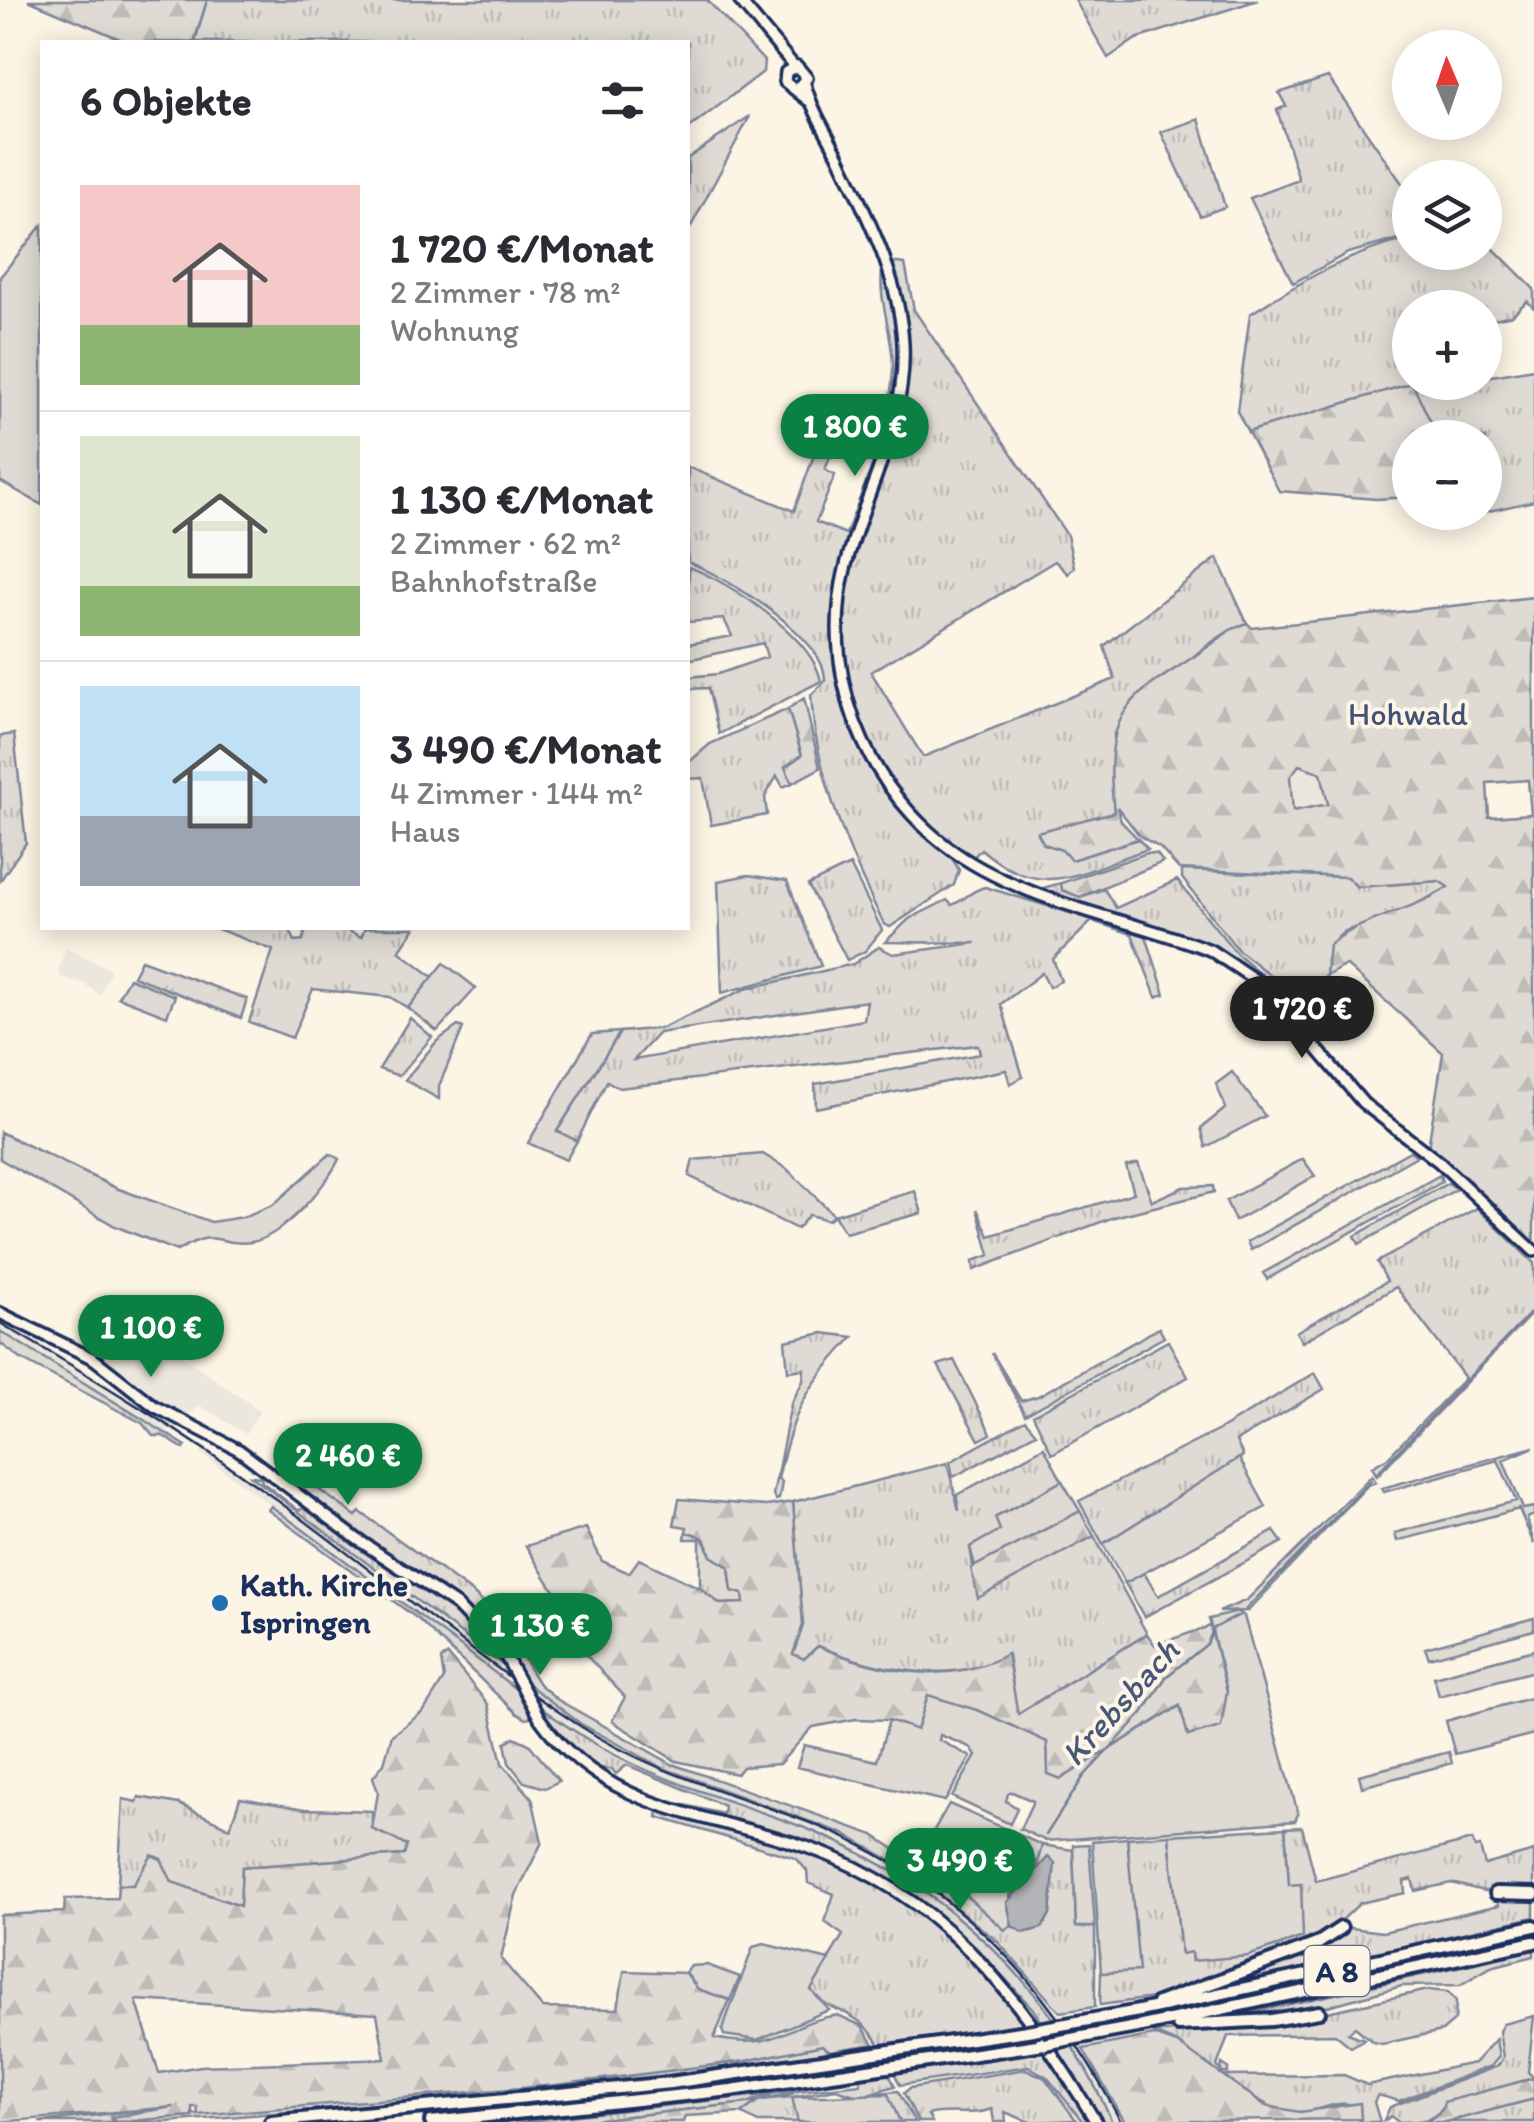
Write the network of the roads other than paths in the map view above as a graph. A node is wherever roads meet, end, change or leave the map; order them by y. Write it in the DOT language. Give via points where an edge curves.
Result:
graph roads {
  1 [pos="739,0"];
  2 [pos="790,69"];
  3 [pos="801,87"];
  4 [pos="1534,1251"];
  5 [pos="0,1313"];
  6 [pos="1496,1892"];
  7 [pos="1534,1894"];
  8 [pos="1534,1926"];
  9 [pos="1342,1928"];
  10 [pos="1534,1942"];
  11 [pos="1139,2011"];
  12 [pos="1319,2012"];
  13 [pos="1142,2026"];
  14 [pos="271,2122"];
  15 [pos="431,2122"];
  16 [pos="1096,2122"];
  1 -- 2 [label="main road"];
  2 -- 3 [label="main road" via="785,82"];
  2 -- 3 [label="main road" via="805,72"];
  3 -- 4 [label="main road" via="888,267 901,324 902,401 849,554 838,616 848,700 883,780 922,826 984,870 1244,968 1284,1005 1363,1103 1439,1162"];
  5 -- 16 [label="main road, bridge" via="94,1359 154,1406 239,1450 445,1597 506,1657 540,1719 581,1766 650,1803 824,1853 922,1908 1014,1995"];
  6 -- 7 [label="highway"];
  8 -- 11 [label="highway, A 8"];
  9 -- 11 [label="highway" via="1317,1944"];
  10 -- 13 [label="highway, A 8"];
  11 -- 14 [label="highway, A 8, bridge" via="844,2060 579,2094"];
  12 -- 13 [label="highway"];
  13 -- 15 [label="highway, A 8, bridge" via="846,2075"];
}
